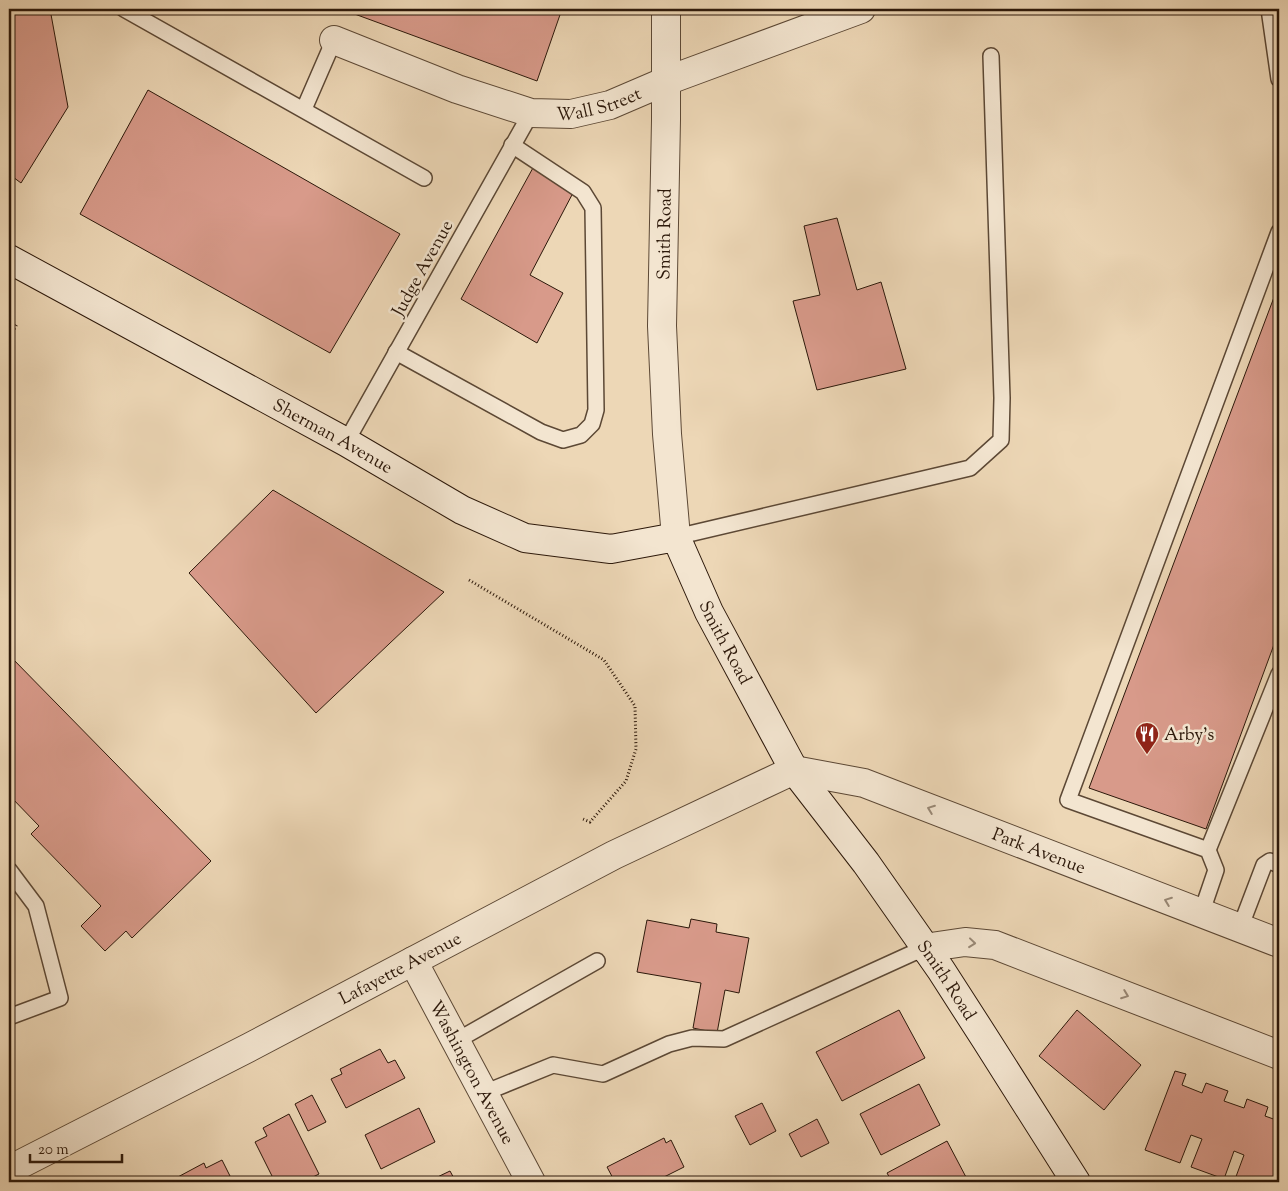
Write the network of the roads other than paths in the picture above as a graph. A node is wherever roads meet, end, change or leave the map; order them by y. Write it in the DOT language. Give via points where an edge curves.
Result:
graph roads {
  1 [pos="124,9"];
  2 [pos="666,9"];
  3 [pos="861,9"];
  4 [pos="1269,9"];
  5 [pos="1275,29"];
  6 [pos="334,40"];
  7 [pos="991,56"];
  8 [pos="1279,80"];
  9 [pos="666,81"];
  10 [pos="304,109"];
  11 [pos="531,113"];
  12 [pos="512,145"];
  13 [pos="424,178"];
  14 [pos="1279,232"];
  15 [pos="9,258"];
  16 [pos="396,352"];
  17 [pos="346,442"];
  18 [pos="676,537"];
  19 [pos="1279,674"];
  20 [pos="794,770"];
  21 [pos="1208,850"];
  22 [pos="1279,865"];
  23 [pos="9,870"];
  24 [pos="1201,914"];
  25 [pos="1240,928"];
  26 [pos="1279,943"];
  27 [pos="924,948"];
  28 [pos="413,961"];
  29 [pos="597,961"];
  30 [pos="9,1018"];
  31 [pos="456,1041"];
  32 [pos="1279,1055"];
  33 [pos="484,1093"];
  34 [pos="9,1170"];
  35 [pos="531,1182"];
  36 [pos="1076,1182"];
  1 -- 10 [label="lane"];
  2 -- 9 [label="street, Smith Road"];
  3 -- 9 [label="street, Wall Street"];
  4 -- 5 [label="lane"];
  5 -- 8 [label="lane"];
  6 -- 10 [label="lane"];
  6 -- 11 [label="street, Wall Street" via="457,89"];
  7 -- 18 [label="lane" via="1001,440 970,468"];
  9 -- 11 [label="street, Wall Street" via="610,105 571,114"];
  9 -- 18 [label="street, Smith Road" via="662,326"];
  10 -- 13 [label="lane"];
  11 -- 12 [label="lane, Judge Avenue"];
  12 -- 16 [label="lane, Judge Avenue"];
  12 -- 16 [label="lane" via="583,192 593,208 596,410 592,424 581,435 563,440 541,432"];
  14 -- 21 [label="lane" via="1068,800"];
  15 -- 17 [label="street, Sherman Avenue"];
  16 -- 17 [label="lane, Judge Avenue"];
  17 -- 18 [label="street, Sherman Avenue" via="462,510 526,538 611,549"];
  18 -- 20 [label="street, Smith Road" via="709,612"];
  19 -- 21 [label="lane"];
  24 -- 20 [label="street, Park Avenue, one-way" via="864,783"];
  20 -- 27 [label="street, Smith Road" via="866,863"];
  20 -- 28 [label="street, Lafayette Avenue" via="614,855"];
  21 -- 24 [label="lane" via="1216,870"];
  22 -- 25 [label="lane" via="1270,861 1264,865"];
  23 -- 30 [label="lane" via="36,906 60,998"];
  24 -- 25 [label="street, Park Avenue"];
  25 -- 26 [label="street, Park Avenue"];
  27 -- 32 [label="street, one-way" via="965,942 995,945"];
  27 -- 33 [label="lane" via="724,1039 692,1038 669,1044 603,1074 554,1065"];
  27 -- 36 [label="street, Smith Road"];
  28 -- 31 [label="street, Washington Avenue"];
  28 -- 34 [label="street, Lafayette Avenue"];
  29 -- 31 [label="lane"];
  31 -- 33 [label="street, Washington Avenue"];
  33 -- 35 [label="street, Washington Avenue"];
}
